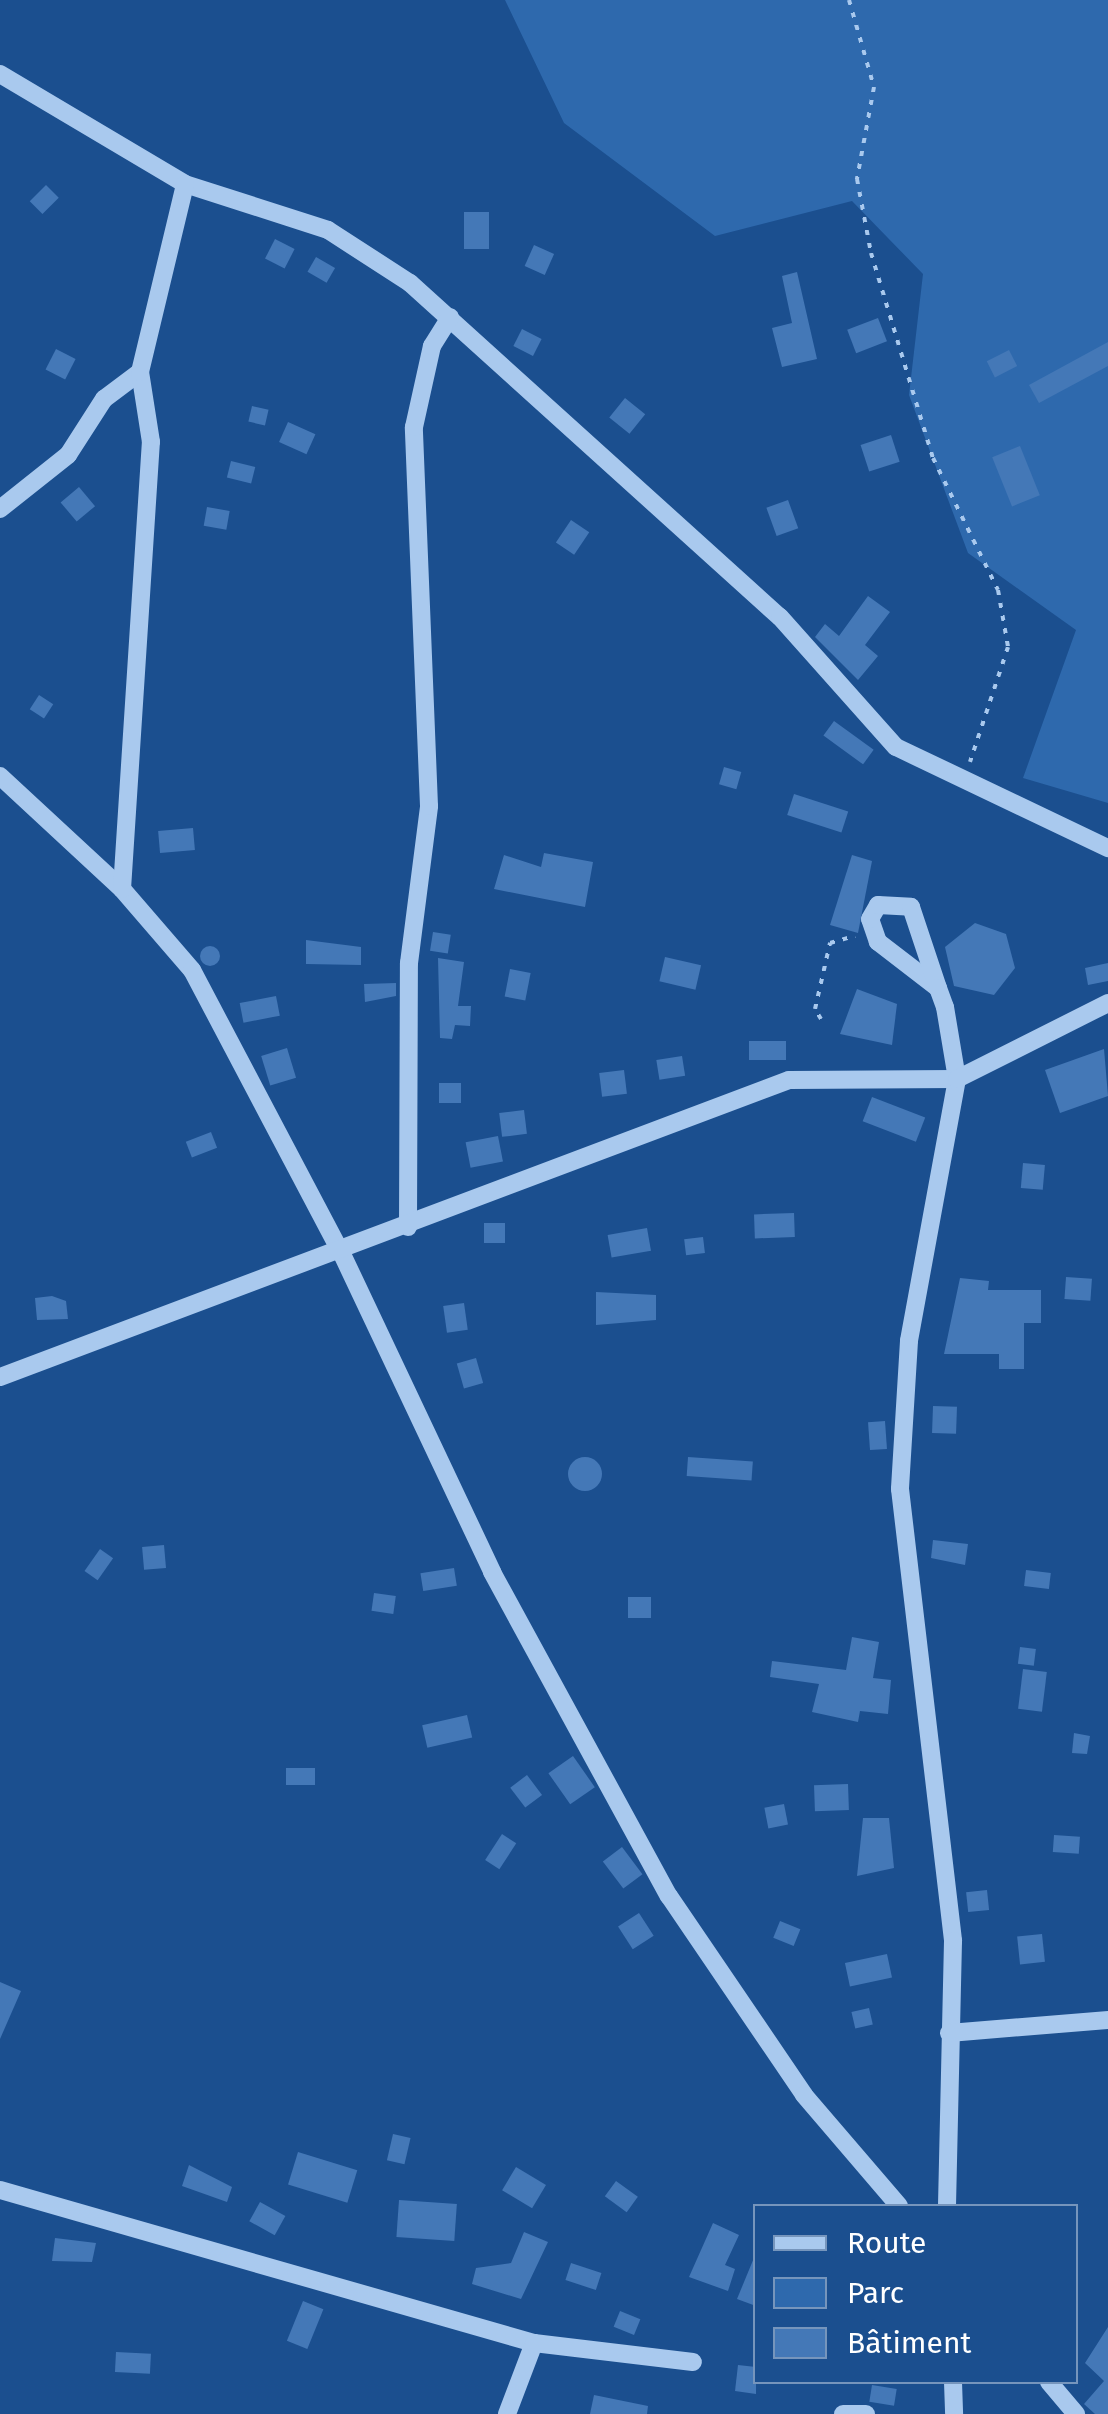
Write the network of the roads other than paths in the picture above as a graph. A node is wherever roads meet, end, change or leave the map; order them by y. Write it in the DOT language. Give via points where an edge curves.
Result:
graph roads {
  1 [pos="0,74"];
  2 [pos="186,184"];
  3 [pos="450,317"];
  4 [pos="140,372"];
  5 [pos="0,508"];
  6 [pos="0,776"];
  7 [pos="1108,848"];
  8 [pos="122,889"];
  9 [pos="938,988"];
  10 [pos="1108,1004"];
  11 [pos="956,1079"];
  12 [pos="408,1227"];
  13 [pos="342,1254"];
  14 [pos="0,1377"];
  15 [pos="1108,2020"];
  16 [pos="949,2033"];
  17 [pos="0,2190"];
  18 [pos="897,2204"];
  19 [pos="947,2204"];
  20 [pos="534,2344"];
  21 [pos="693,2362"];
  22 [pos="952,2384"];
  23 [pos="1052,2384"];
  24 [pos="507,2414"];
  25 [pos="843,2414"];
  26 [pos="866,2414"];
  27 [pos="954,2414"];
  28 [pos="1076,2414"];
  1 -- 2 [label="street"];
  2 -- 3 [label="street" via="328,230"];
  2 -- 4 [label="street"];
  3 -- 7 [label="street" via="507,378 780,617 896,747"];
  3 -- 12 [label="street" via="432,346 414,428 430,806 408,963"];
  4 -- 5 [label="street" via="104,399 68,454"];
  4 -- 8 [label="street" via="152,442"];
  6 -- 8 [label="street"];
  8 -- 13 [label="street" via="192,970"];
  9 -- 9 [label="street" via="910,907 878,905 874,930 922,984"];
  9 -- 11 [label="street"];
  10 -- 11 [label="street"];
  11 -- 12 [label="street" via="789,1080"];
  11 -- 16 [label="street" via="909,1340 900,1489 954,1941"];
  12 -- 13 [label="street"];
  13 -- 14 [label="street"];
  13 -- 18 [label="street" via="492,1572 669,1896 804,2095"];
  15 -- 16 [label="street"];
  16 -- 19 [label="street"];
  17 -- 20 [label="street"];
  20 -- 21 [label="street"];
  20 -- 24 [label="street"];
  22 -- 27 [label="street"];
  23 -- 28 [label="street"];
  25 -- 26 [label="street"];
}
